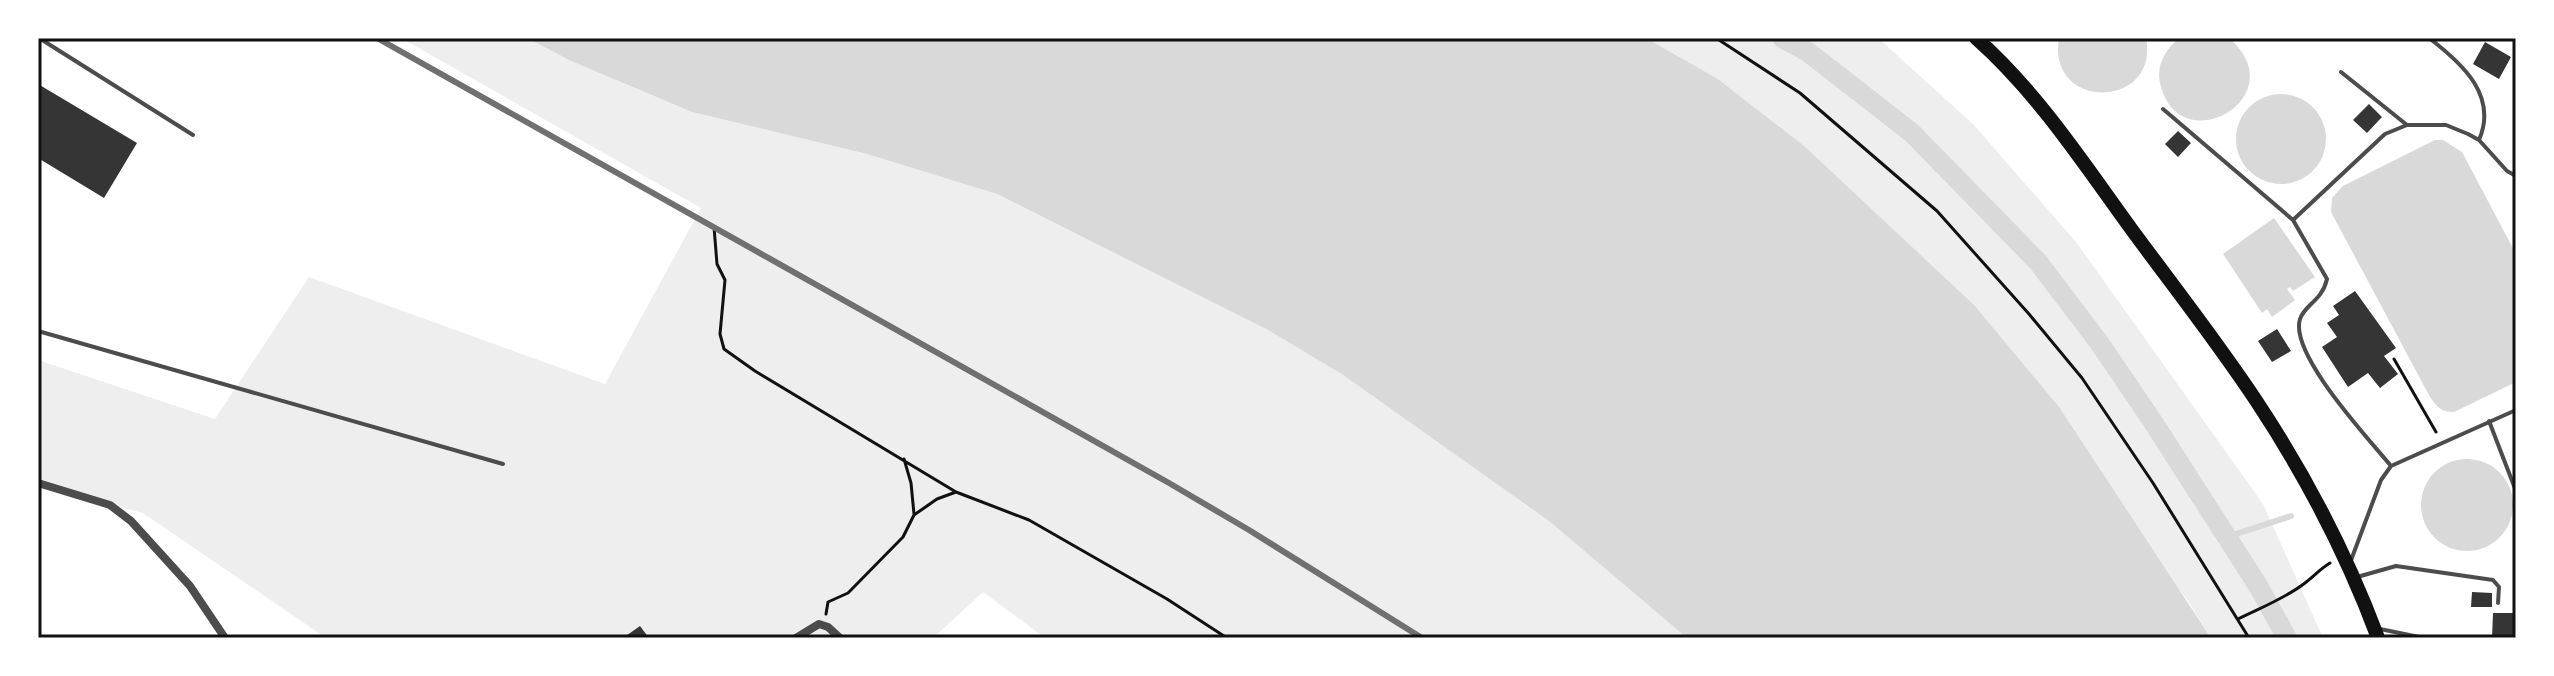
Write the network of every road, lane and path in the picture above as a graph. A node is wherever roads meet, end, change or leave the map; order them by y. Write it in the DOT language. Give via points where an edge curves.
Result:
graph roads {
  1 [pos="39,38"];
  2 [pos="1716,38"];
  3 [pos="1977,38"];
  4 [pos="2429,38"];
  5 [pos="2341,72"];
  6 [pos="2163,109"];
  7 [pos="2407,125"];
  8 [pos="193,135"];
  9 [pos="2479,140"];
  10 [pos="2516,176"];
  11 [pos="2293,220"];
  12 [pos="714,227"];
  13 [pos="38,331"];
  14 [pos="2394,359"];
  15 [pos="2516,410"];
  16 [pos="2489,421"];
  17 [pos="2442,442"];
  18 [pos="904,459"];
  19 [pos="503,464"];
  20 [pos="2391,466"];
  21 [pos="38,483"];
  22 [pos="2516,491"];
  23 [pos="956,492"];
  24 [pos="914,515"];
  25 [pos="2349,566"];
  26 [pos="2498,603"];
  27 [pos="2238,619"];
  28 [pos="824,626"];
  29 [pos="2376,633"];
  30 [pos="225,638"];
  31 [pos="796,638"];
  32 [pos="840,638"];
  33 [pos="1227,638"];
  34 [pos="2249,638"];
  35 [pos="2424,638"];
  1 -- 8 [label="lane"];
  2 -- 27 [label="path" via="1800,93 1937,211 2082,378"];
  3 -- 25 [label="highway" via="2061,133 2246,385"];
  4 -- 9 [label="lane" via="2473,80 2485,103 2486,125"];
  5 -- 7 [label="lane"];
  6 -- 11 [label="lane"];
  7 -- 9 [label="lane" via="2446,125"];
  7 -- 11 [label="lane" via="2385,134"];
  9 -- 10 [label="lane"];
  11 -- 20 [label="lane" via="2327,279 2324,292 2301,316 2298,332 2336,401"];
  12 -- 18 [label="path" via="717,264 725,280 720,334 724,349"];
  13 -- 19 [label="lane"];
  14 -- 17 [label="path"];
  15 -- 16 [label="lane"];
  16 -- 17 [label="lane"];
  16 -- 22 [label="lane"];
  17 -- 20 [label="lane"];
  18 -- 23 [label="path"];
  18 -- 24 [label="path"];
  20 -- 25 [label="lane"];
  21 -- 30 [label="street" via="110,505 131,521 190,586"];
  23 -- 24 [label="path"];
  23 -- 33 [label="path" via="1029,520"];
  24 -- 28 [label="path" via="903,537 848,593 828,602"];
  25 -- 26 [label="lane" via="2396,566 2493,580 2499,587"];
  25 -- 27 [label="path" via="2318,570 2294,590"];
  25 -- 29 [label="highway"];
  27 -- 34 [label="path"];
  28 -- 31 [label="street"];
  28 -- 32 [label="street"];
  29 -- 35 [label="lane"];
}
